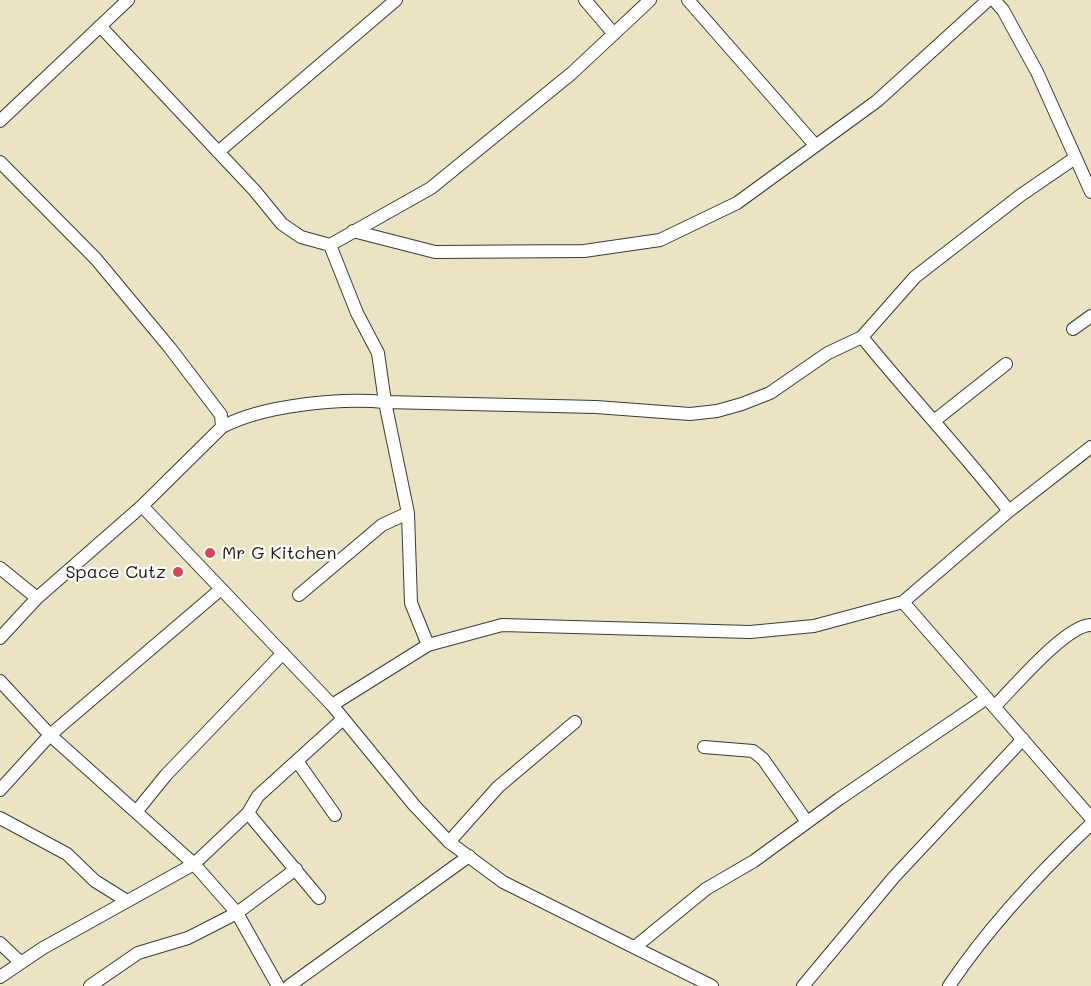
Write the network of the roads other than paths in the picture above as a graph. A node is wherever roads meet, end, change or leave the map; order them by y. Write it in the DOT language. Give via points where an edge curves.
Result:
graph roads {
  1 [pos="128,0"];
  2 [pos="396,0"];
  3 [pos="585,0"];
  4 [pos="650,0"];
  5 [pos="688,0"];
  6 [pos="988,0"];
  7 [pos="994,0"];
  8 [pos="100,26"];
  9 [pos="614,33"];
  10 [pos="0,121"];
  11 [pos="815,146"];
  12 [pos="218,152"];
  13 [pos="1075,158"];
  14 [pos="0,162"];
  15 [pos="1091,192"];
  16 [pos="353,231"];
  17 [pos="330,244"];
  18 [pos="1091,316"];
  19 [pos="1073,329"];
  20 [pos="862,337"];
  21 [pos="1006,364"];
  22 [pos="385,402"];
  23 [pos="934,421"];
  24 [pos="222,427"];
  25 [pos="1091,447"];
  26 [pos="142,506"];
  27 [pos="1009,511"];
  28 [pos="408,513"];
  29 [pos="0,568"];
  30 [pos="221,589"];
  31 [pos="299,596"];
  32 [pos="37,598"];
  33 [pos="903,602"];
  34 [pos="1091,625"];
  35 [pos="0,638"];
  36 [pos="428,645"];
  37 [pos="283,653"];
  38 [pos="0,681"];
  39 [pos="991,702"];
  40 [pos="332,705"];
  41 [pos="343,719"];
  42 [pos="575,722"];
  43 [pos="50,735"];
  44 [pos="1023,739"];
  45 [pos="704,747"];
  46 [pos="297,761"];
  47 [pos="0,790"];
  48 [pos="136,812"];
  49 [pos="248,813"];
  50 [pos="335,815"];
  51 [pos="0,818"];
  52 [pos="1091,818"];
  53 [pos="807,822"];
  54 [pos="1091,824"];
  55 [pos="449,842"];
  56 [pos="468,856"];
  57 [pos="194,864"];
  58 [pos="296,869"];
  59 [pos="319,898"];
  60 [pos="127,901"];
  61 [pos="237,913"];
  62 [pos="0,943"];
  63 [pos="634,946"];
  64 [pos="21,963"];
  65 [pos="0,977"];
  66 [pos="90,986"];
  67 [pos="278,986"];
  68 [pos="289,986"];
  69 [pos="712,986"];
  70 [pos="803,986"];
  71 [pos="949,986"];
  1 -- 8 [label="street"];
  2 -- 12 [label="street"];
  3 -- 9 [label="street"];
  4 -- 9 [label="street"];
  5 -- 11 [label="street"];
  6 -- 11 [label="street" via="877,101"];
  7 -- 13 [label="street" via="1038,72"];
  8 -- 10 [label="street"];
  8 -- 12 [label="street"];
  9 -- 16 [label="street" via="572,73 431,188"];
  11 -- 16 [label="street" via="738,203 660,240 585,251 435,252"];
  12 -- 17 [label="street" via="282,225 302,237"];
  13 -- 15 [label="street"];
  13 -- 20 [label="street" via="915,277"];
  14 -- 24 [label="street" via="96,259 212,400 221,415"];
  16 -- 17 [label="street"];
  17 -- 22 [label="street" via="378,353"];
  18 -- 19 [label="street"];
  20 -- 22 [label="street" via="828,353 770,393 717,411 690,414 596,407"];
  20 -- 23 [label="street"];
  21 -- 23 [label="street"];
  22 -- 24 [label="street" via="340,400 242,416"];
  22 -- 28 [label="street"];
  23 -- 27 [label="street"];
  24 -- 26 [label="street"];
  25 -- 27 [label="street"];
  26 -- 30 [label="street"];
  26 -- 32 [label="street"];
  27 -- 33 [label="street"];
  28 -- 31 [label="street" via="382,525"];
  28 -- 36 [label="street" via="411,603"];
  29 -- 32 [label="street"];
  30 -- 37 [label="street"];
  30 -- 43 [label="street"];
  32 -- 35 [label="street"];
  33 -- 36 [label="street" via="814,626 750,632 502,625"];
  33 -- 39 [label="street"];
  34 -- 39 [label="street" via="1080,626 1065,637"];
  36 -- 40 [label="street"];
  37 -- 40 [label="street"];
  37 -- 48 [label="street" via="172,768"];
  38 -- 43 [label="street"];
  39 -- 44 [label="street"];
  39 -- 53 [label="street"];
  40 -- 41 [label="street"];
  41 -- 46 [label="street"];
  41 -- 55 [label="street"];
  42 -- 55 [label="street" via="498,787"];
  43 -- 47 [label="street"];
  43 -- 48 [label="street"];
  44 -- 52 [label="street"];
  44 -- 70 [label="street" via="894,877"];
  45 -- 53 [label="street" via="753,751 763,759"];
  46 -- 49 [label="street" via="258,796"];
  46 -- 50 [label="street"];
  48 -- 57 [label="street"];
  49 -- 57 [label="street"];
  49 -- 58 [label="street"];
  51 -- 60 [label="street" via="67,854 95,881"];
  53 -- 63 [label="street" via="754,861 706,889"];
  54 -- 71 [label="street" via="1033,879"];
  55 -- 56 [label="street"];
  56 -- 63 [label="street" via="503,882"];
  56 -- 68 [label="street"];
  57 -- 60 [label="street"];
  57 -- 61 [label="street"];
  58 -- 59 [label="street"];
  58 -- 61 [label="street"];
  60 -- 64 [label="street"];
  61 -- 66 [label="street" via="188,938 138,952"];
  61 -- 67 [label="street"];
  62 -- 64 [label="street"];
  63 -- 69 [label="street"];
  64 -- 65 [label="street"];
}
